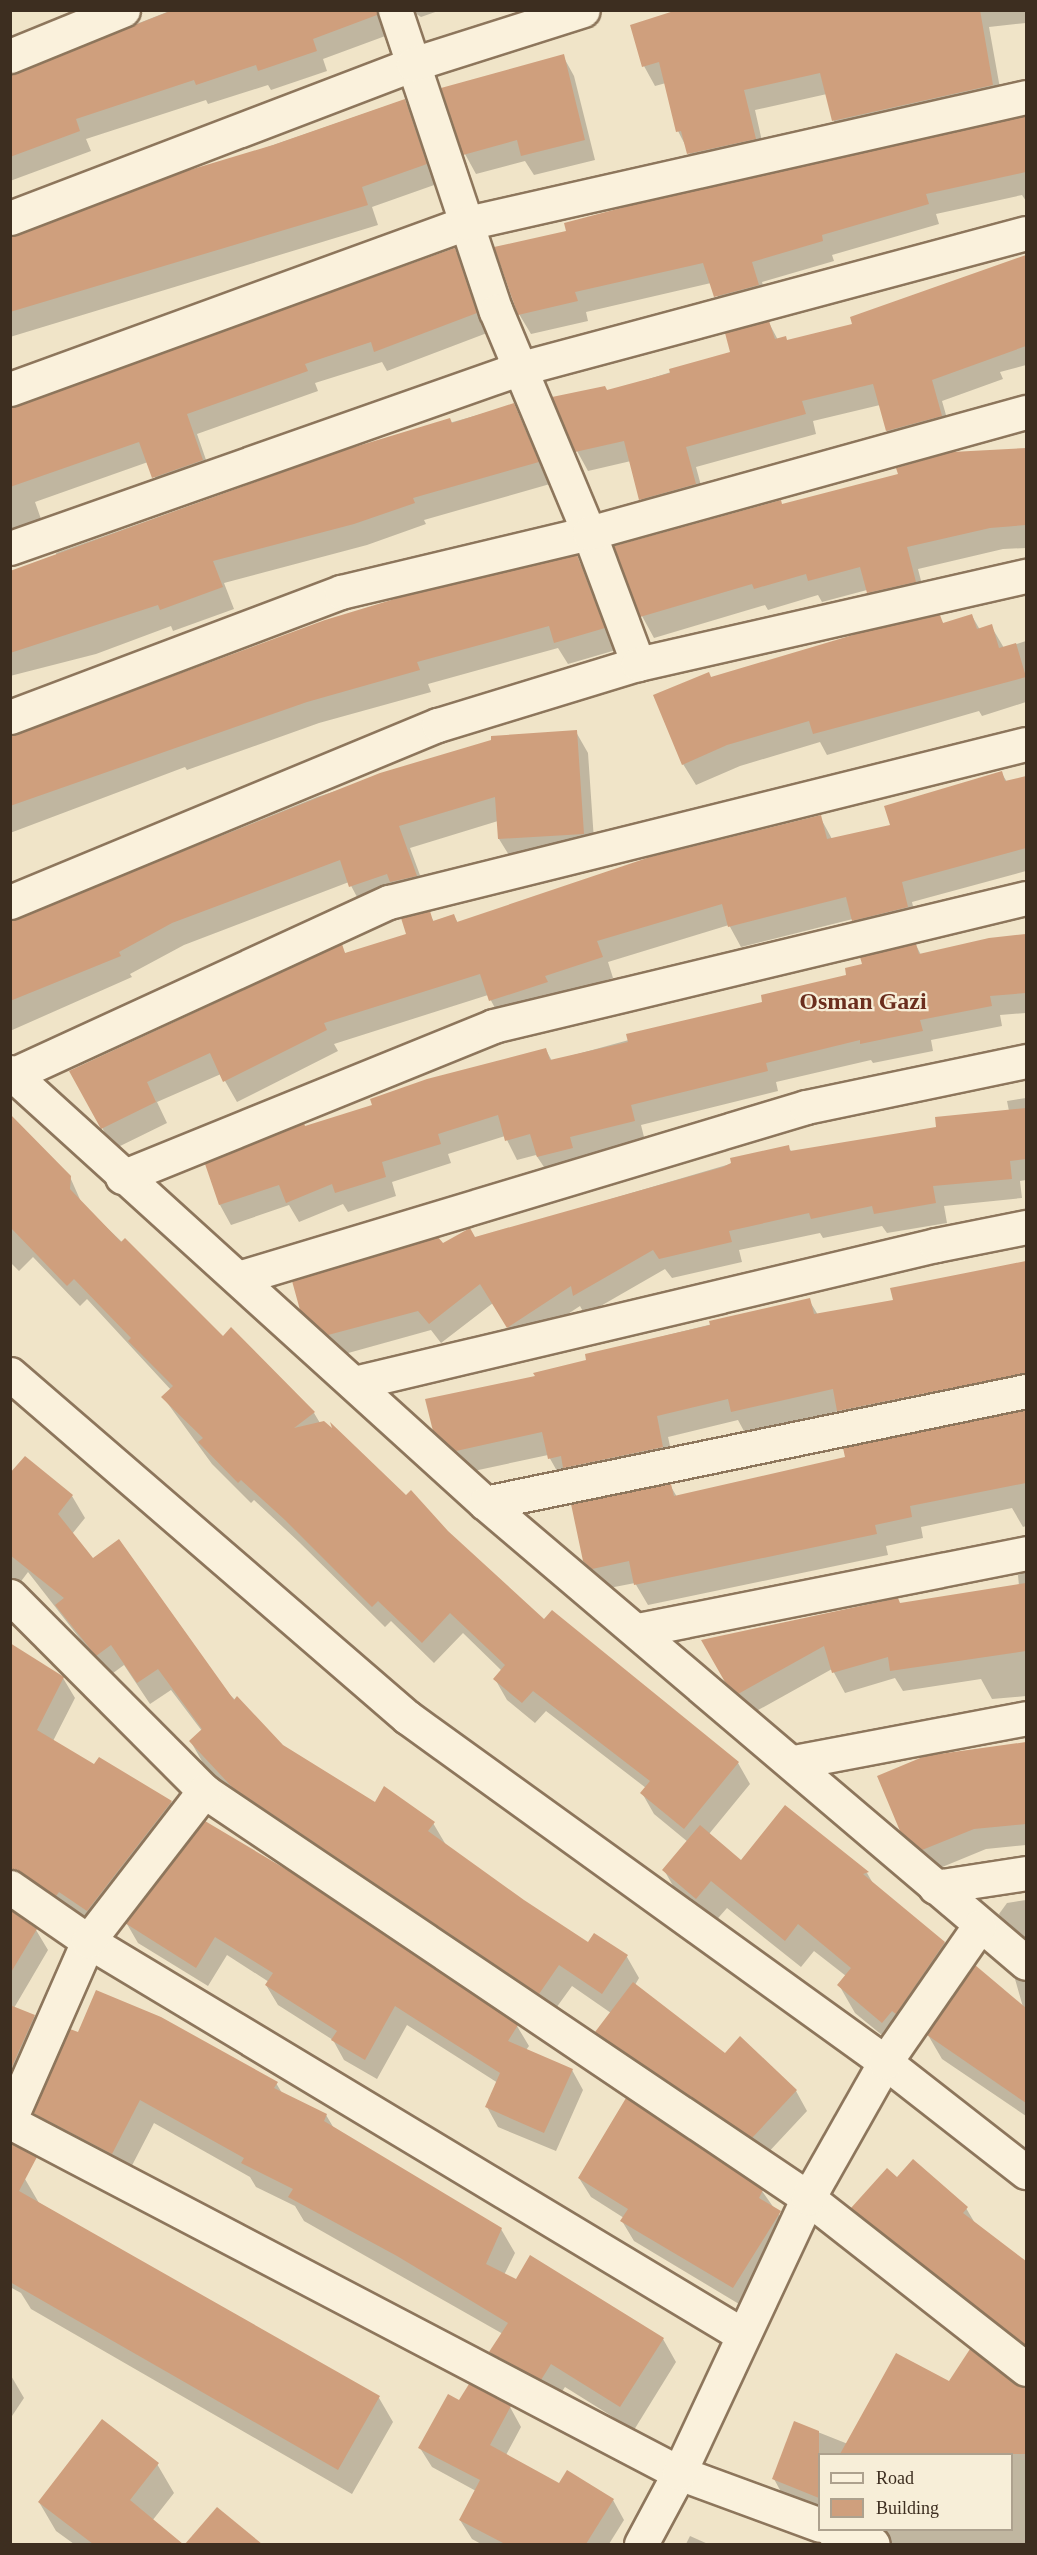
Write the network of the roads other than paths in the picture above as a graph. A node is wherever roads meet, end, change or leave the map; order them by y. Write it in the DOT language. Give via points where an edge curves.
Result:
graph roads {
  1 [pos="123,10"];
  2 [pos="395,10"];
  3 [pos="583,10"];
  4 [pos="10,56"];
  5 [pos="412,64"];
  6 [pos="1026,97"];
  7 [pos="10,218"];
  8 [pos="467,223"];
  9 [pos="1026,233"];
  10 [pos="518,369"];
  11 [pos="10,389"];
  12 [pos="1026,412"];
  13 [pos="589,533"];
  14 [pos="10,549"];
  15 [pos="1026,576"];
  16 [pos="638,664"];
  17 [pos="10,717"];
  18 [pos="1026,744"];
  19 [pos="1026,898"];
  20 [pos="10,902"];
  21 [pos="1026,1061"];
  22 [pos="11,1074"];
  23 [pos="122,1177"];
  24 [pos="1026,1227"];
  25 [pos="238,1278"];
  26 [pos="10,1374"];
  27 [pos="354,1383"];
  28 [pos="1026,1391"];
  29 [pos="485,1503"];
  30 [pos="1026,1553"];
  31 [pos="10,1596"];
  32 [pos="638,1630"];
  33 [pos="1026,1718"];
  34 [pos="795,1762"];
  35 [pos="204,1791"];
  36 [pos="1026,1873"];
  37 [pos="10,1887"];
  38 [pos="935,1887"];
  39 [pos="979,1926"];
  40 [pos="88,1941"];
  41 [pos="1026,1963"];
  42 [pos="885,2062"];
  43 [pos="10,2121"];
  44 [pos="1026,2172"];
  45 [pos="808,2199"];
  46 [pos="741,2334"];
  47 [pos="1026,2369"];
  48 [pos="679,2473"];
  49 [pos="818,2525"];
  50 [pos="837,2531"];
  51 [pos="641,2544"];
  52 [pos="873,2544"];
  1 -- 4 [label="street"];
  2 -- 5 [label="street"];
  3 -- 5 [label="street"];
  5 -- 7 [label="street"];
  5 -- 8 [label="street"];
  6 -- 8 [label="street"];
  8 -- 10 [label="street"];
  8 -- 11 [label="street"];
  9 -- 10 [label="street"];
  10 -- 13 [label="street"];
  10 -- 14 [label="street"];
  12 -- 13 [label="street"];
  13 -- 16 [label="street"];
  13 -- 17 [label="street" via="341,592"];
  15 -- 16 [label="street"];
  16 -- 20 [label="street" via="438,725"];
  18 -- 22 [label="street" via="389,902"];
  19 -- 23 [label="street" via="493,1026"];
  21 -- 25 [label="street" via="806,1107"];
  22 -- 23 [label="street"];
  23 -- 25 [label="street"];
  24 -- 27 [label="street"];
  25 -- 27 [label="street"];
  26 -- 42 [label="street" via="407,1717"];
  27 -- 29 [label="street"];
  28 -- 29 [label="street"];
  29 -- 32 [label="street"];
  30 -- 32 [label="street"];
  31 -- 35 [label="street"];
  32 -- 34 [label="street"];
  33 -- 34 [label="street"];
  34 -- 38 [label="street"];
  35 -- 40 [label="street"];
  35 -- 45 [label="street"];
  36 -- 38 [label="street"];
  37 -- 40 [label="street"];
  38 -- 39 [label="street"];
  39 -- 41 [label="street"];
  39 -- 42 [label="street"];
  40 -- 43 [label="street"];
  40 -- 46 [label="street"];
  42 -- 44 [label="street"];
  42 -- 45 [label="street"];
  43 -- 48 [label="street"];
  45 -- 46 [label="street"];
  45 -- 47 [label="street"];
  46 -- 48 [label="street"];
  48 -- 49 [label="street"];
  48 -- 51 [label="street"];
  50 -- 52 [label="street"];
}
